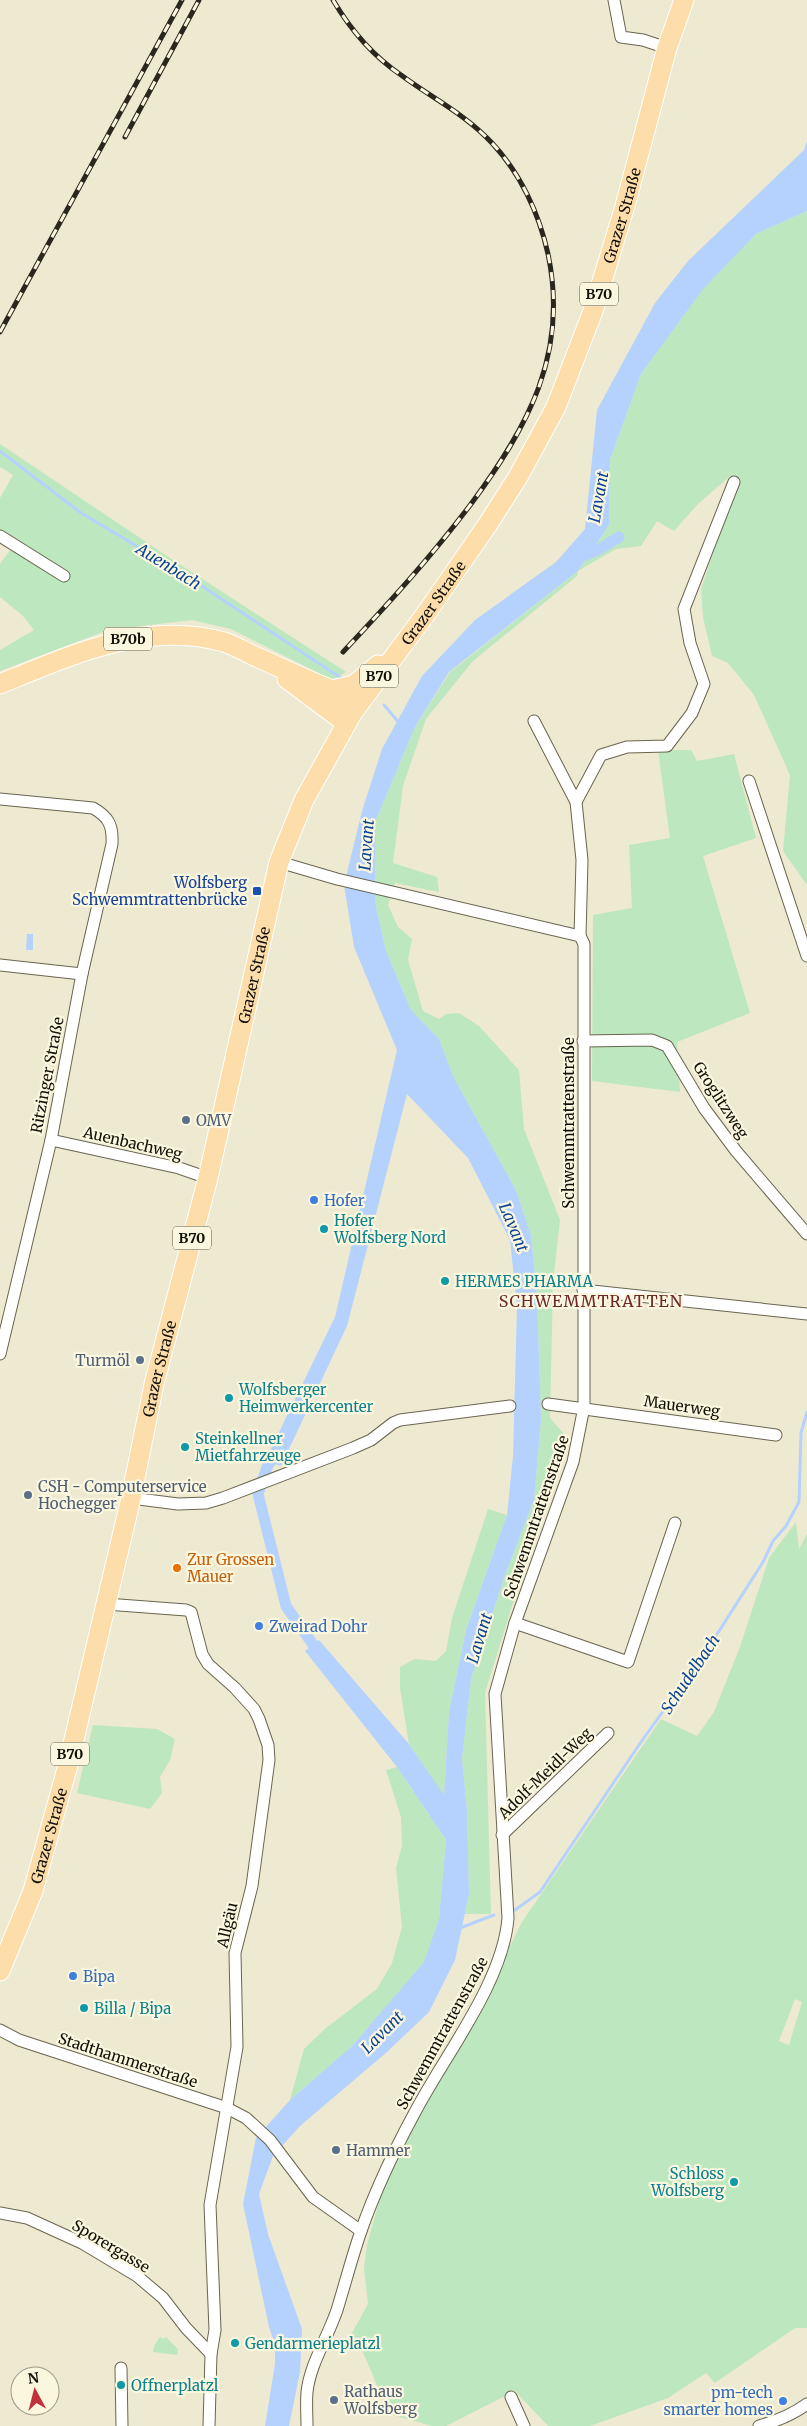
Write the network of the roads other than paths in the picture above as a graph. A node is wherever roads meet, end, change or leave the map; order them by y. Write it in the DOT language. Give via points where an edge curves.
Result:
graph roads {
  1 [pos="614,0"];
  2 [pos="684,0"];
  3 [pos="667,48"];
  4 [pos="734,482"];
  5 [pos="0,536"];
  6 [pos="64,576"];
  7 [pos="405,641"];
  8 [pos="260,659"];
  9 [pos="0,684"];
  10 [pos="332,690"];
  11 [pos="350,717"];
  12 [pos="534,721"];
  13 [pos="748,781"];
  14 [pos="0,799"];
  15 [pos="576,802"];
  16 [pos="278,862"];
  17 [pos="580,936"];
  18 [pos="807,956"];
  19 [pos="0,965"];
  20 [pos="82,974"];
  21 [pos="583,1041"];
  22 [pos="51,1140"];
  23 [pos="208,1178"];
  24 [pos="807,1234"];
  25 [pos="583,1290"];
  26 [pos="807,1314"];
  27 [pos="0,1354"];
  28 [pos="548,1404"];
  29 [pos="510,1406"];
  30 [pos="584,1407"];
  31 [pos="776,1435"];
  32 [pos="131,1498"];
  33 [pos="674,1523"];
  34 [pos="106,1604"];
  35 [pos="515,1623"];
  36 [pos="608,1733"];
  37 [pos="502,1835"];
  38 [pos="0,1970"];
  39 [pos="0,2030"];
  40 [pos="227,2108"];
  41 [pos="0,2213"];
  42 [pos="361,2230"];
  43 [pos="211,2354"];
  44 [pos="121,2368"];
  45 [pos="511,2397"];
  46 [pos="807,2404"];
  47 [pos="122,2426"];
  48 [pos="209,2426"];
  49 [pos="307,2426"];
  50 [pos="524,2426"];
  51 [pos="759,2426"];
  1 -- 3 [label="street" via="621,37"];
  2 -- 3 [label="main road, B70"];
  3 -- 7 [label="main road, Grazer Straße / B70" via="607,268 556,407 518,478"];
  4 -- 15 [label="street" via="684,609 690,644 704,684 692,713 667,746 627,748 601,755"];
  5 -- 6 [label="street"];
  7 -- 10 [label="main road" via="354,685"];
  7 -- 11 [label="main road, Grazer Straße / B70"];
  8 -- 9 [label="main road, B70b" via="224,642 164,634 125,639 78,653"];
  8 -- 10 [label="main road, B70b"];
  8 -- 11 [label="main road, B70b"];
  10 -- 11 [label="main road, B70b" via="345,700"];
  11 -- 16 [label="main road, Grazer Straße / B70" via="304,800"];
  12 -- 15 [label="street"];
  13 -- 18 [label="street"];
  14 -- 20 [label="street, Ritzinger Straße" via="93,808 110,822 112,844"];
  15 -- 17 [label="street, Schwemmtrattenstraße" via="582,860"];
  16 -- 17 [label="street"];
  16 -- 23 [label="main road, Grazer Straße / B70"];
  17 -- 21 [label="street, Schwemmtrattenstraße" via="584,944"];
  19 -- 20 [label="street"];
  20 -- 22 [label="street, Ritzinger Straße"];
  21 -- 24 [label="street, Groglitzweg" via="652,1040 667,1046 704,1108 736,1151"];
  21 -- 25 [label="street, Schwemmtrattenstraße"];
  22 -- 23 [label="street, Auenbachweg" via="179,1168"];
  22 -- 27 [label="street, Ritzinger Straße"];
  23 -- 32 [label="main road, Grazer Straße / B70" via="154,1384"];
  25 -- 26 [label="street"];
  25 -- 30 [label="street, Schwemmtrattenstraße"];
  28 -- 30 [label="street, Mauerweg"];
  29 -- 32 [label="street" via="400,1420 371,1440 206,1503 178,1504"];
  30 -- 31 [label="street, Mauerweg"];
  30 -- 35 [label="street, Schwemmtrattenstraße" via="573,1462"];
  32 -- 34 [label="main road, Grazer Straße / B70"];
  33 -- 35 [label="street" via="628,1662"];
  34 -- 38 [label="main road, Grazer Straße / B70" via="45,1850 24,1916"];
  34 -- 40 [label="street, Allgäu" via="191,1612 202,1654 208,1664 254,1709 268,1745 269,1760 252,1886 235,1954 237,2047"];
  35 -- 37 [label="street, Schwemmtrattenstraße" via="495,1694"];
  36 -- 37 [label="street, Adolf-Meidl-Weg"];
  37 -- 42 [label="street, Schwemmtrattenstraße" via="508,1918 500,1958 414,2114"];
  39 -- 40 [label="street, Stadthammerstraße" via="19,2040"];
  40 -- 42 [label="street, Stadthammerstraße" via="246,2118 270,2140 314,2197"];
  40 -- 43 [label="street, Allgäu" via="210,2205 215,2330"];
  41 -- 43 [label="street, Sporergasse" via="27,2218 82,2244 137,2276 162,2298"];
  42 -- 49 [label="street, Schwemmtrattenstraße" via="330,2332 307,2391"];
  43 -- 48 [label="street, Allgäu"];
  44 -- 47 [label="street"];
  45 -- 50 [label="street"];
  46 -- 51 [label="street" via="788,2416"];
}
